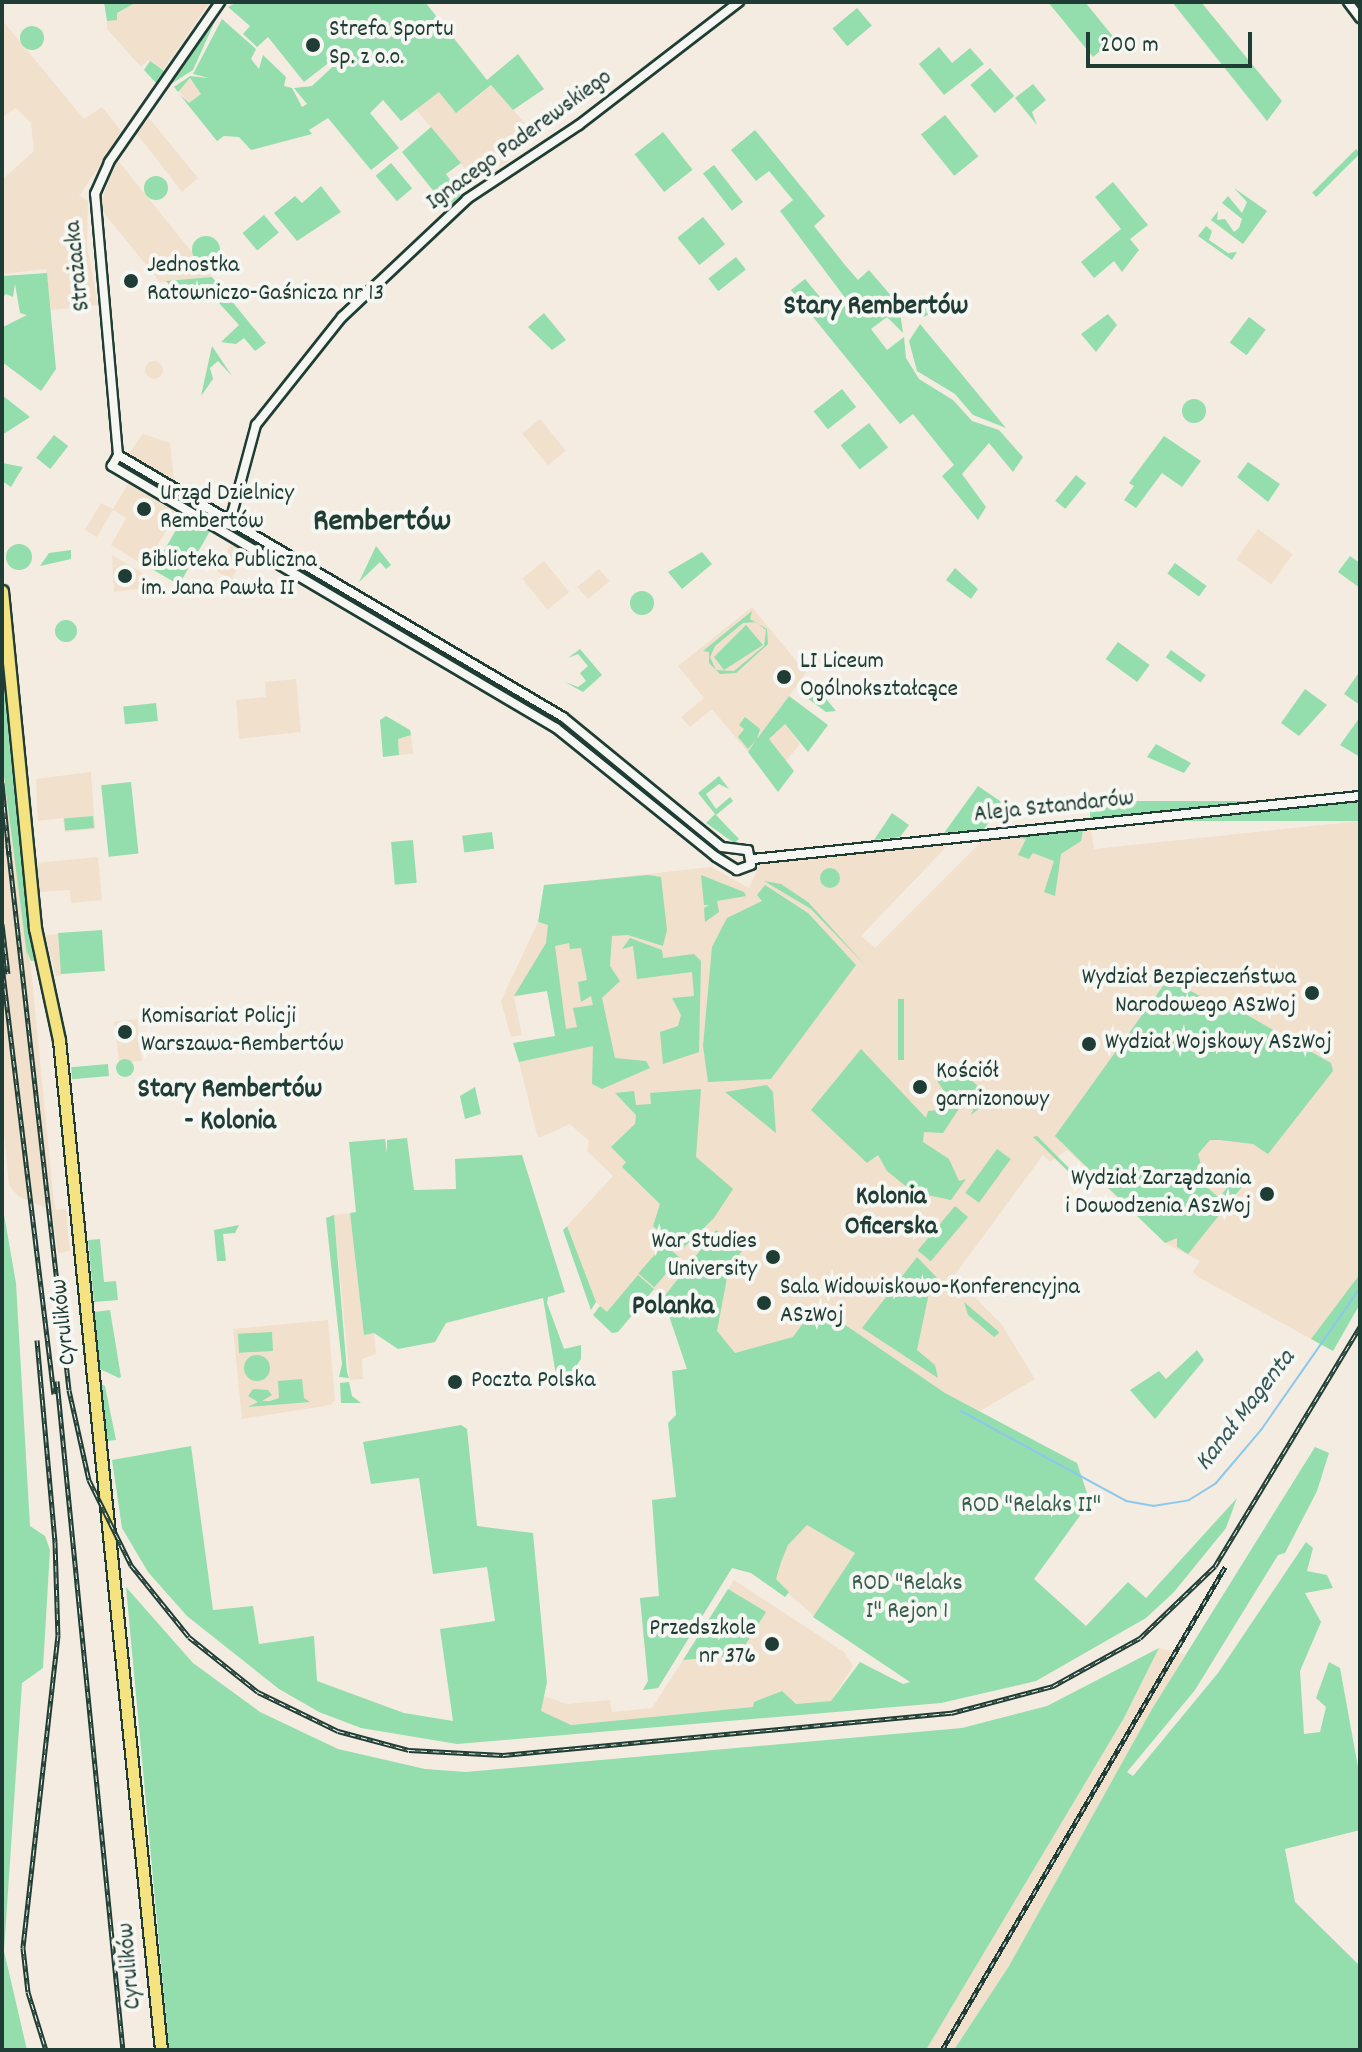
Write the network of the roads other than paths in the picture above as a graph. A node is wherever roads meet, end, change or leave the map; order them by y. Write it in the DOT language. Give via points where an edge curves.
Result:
graph roads {
  1 [pos="220,2"];
  2 [pos="739,2"];
  3 [pos="1348,2"];
  4 [pos="1360,18"];
  5 [pos="118,455"];
  6 [pos="231,522"];
  7 [pos="225,532"];
  8 [pos="2,591"];
  9 [pos="4,608"];
  10 [pos="1360,796"];
  11 [pos="732,851"];
  12 [pos="753,859"];
  13 [pos="730,863"];
  14 [pos="161,2050"];
  1 -- 5 [label="street, Strażacka" via="109,162 95,194"];
  2 -- 6 [label="street, Ignacego Paderewskiego" via="579,125 467,199 342,317 255,427"];
  3 -- 4 [label="street"];
  5 -- 6 [label="street"];
  5 -- 7 [label="street" via="112,466"];
  6 -- 7 [label="street, Ignacego Paderewskiego"];
  6 -- 11 [label="street" via="563,717"];
  7 -- 13 [label="street" via="556,728"];
  8 -- 9 [label="main road, Cyrulików"];
  9 -- 14 [label="main road, Cyrulików" via="36,936 60,1054"];
  10 -- 12 [label="street, Aleja Sztandarów"];
  11 -- 12 [label="street" via="745,848"];
  11 -- 13 [label="street"];
  12 -- 13 [label="street, Aleja Sztandarów" via="744,871"];
}
